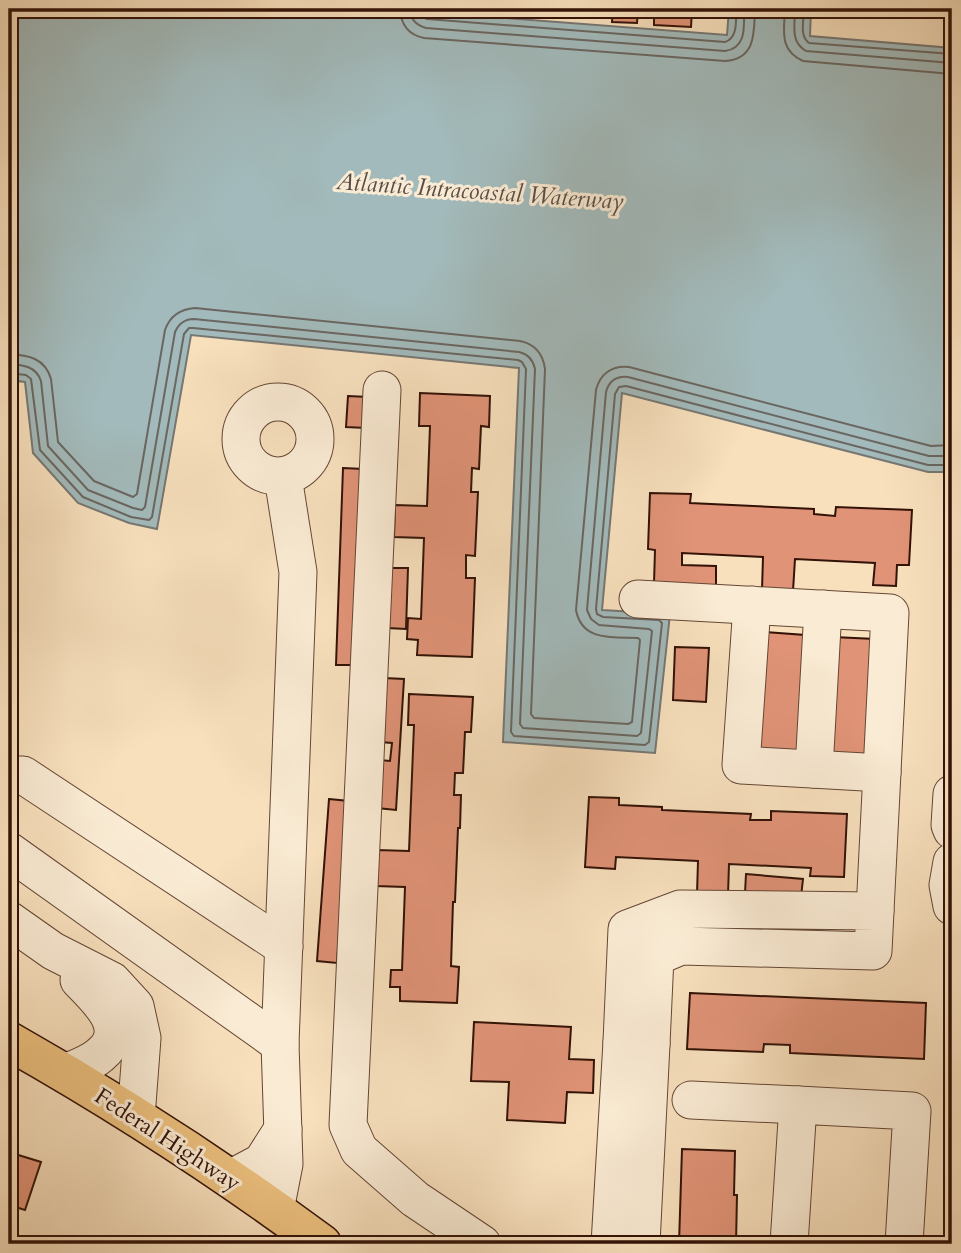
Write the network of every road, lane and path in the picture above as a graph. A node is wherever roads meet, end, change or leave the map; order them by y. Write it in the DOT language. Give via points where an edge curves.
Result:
graph roads {
  1 [pos="382,390"];
  2 [pos="283,477"];
  3 [pos="638,599"];
  4 [pos="752,605"];
  5 [pos="823,609"];
  6 [pos="814,769"];
  7 [pos="882,773"];
  8 [pos="9,775"];
  9 [pos="952,794"];
  10 [pos="952,830"];
  11 [pos="9,851"];
  12 [pos="952,862"];
  13 [pos="952,906"];
  14 [pos="766,910"];
  15 [pos="875,911"];
  16 [pos="9,920"];
  17 [pos="284,947"];
  18 [pos="765,948"];
  19 [pos="53,951"];
  20 [pos="9,1041"];
  21 [pos="637,1043"];
  22 [pos="280,1044"];
  23 [pos="65,1073"];
  24 [pos="691,1100"];
  25 [pos="798,1105"];
  26 [pos="136,1117"];
  27 [pos="283,1129"];
  28 [pos="230,1179"];
  29 [pos="275,1227"];
  30 [pos="322,1244"];
  31 [pos="482,1244"];
  32 [pos="610,1244"];
  33 [pos="641,1244"];
  34 [pos="789,1244"];
  35 [pos="904,1244"];
  1 -- 31 [label="street" via="348,1125 359,1150 415,1199"];
  2 -- 17 [label="street" via="298,572"];
  3 -- 4 [label="street"];
  4 -- 5 [label="street"];
  4 -- 6 [label="street" via="741,765"];
  5 -- 6 [label="street"];
  5 -- 7 [label="street" via="890,613"];
  6 -- 7 [label="street"];
  7 -- 15 [label="street"];
  8 -- 17 [label="street" via="23,775"];
  9 -- 10 [label="street"];
  11 -- 22 [label="street"];
  12 -- 13 [label="street" via="948,885"];
  14 -- 15 [label="street"];
  14 -- 18 [label="street"];
  14 -- 21 [label="street" via="680,909 628,929"];
  15 -- 18 [label="street" via="873,951"];
  16 -- 19 [label="street"];
  17 -- 22 [label="street"];
  18 -- 21 [label="street" via="681,946 655,957"];
  19 -- 23 [label="street" via="105,1008 113,1026 103,1054"];
  19 -- 26 [label="street" via="112,981 135,1006 142,1038"];
  20 -- 23 [label="main road, Federal Highway"];
  21 -- 32 [label="street"];
  21 -- 33 [label="street"];
  22 -- 27 [label="street"];
  23 -- 26 [label="main road, Federal Highway"];
  24 -- 25 [label="street"];
  25 -- 34 [label="street"];
  25 -- 35 [label="street" via="912,1111"];
  26 -- 28 [label="main road, Federal Highway"];
  27 -- 28 [label="street" via="262,1162"];
  27 -- 29 [label="street" via="284,1164"];
  28 -- 29 [label="main road, Federal Highway"];
  29 -- 30 [label="main road, Federal Highway"];
}
